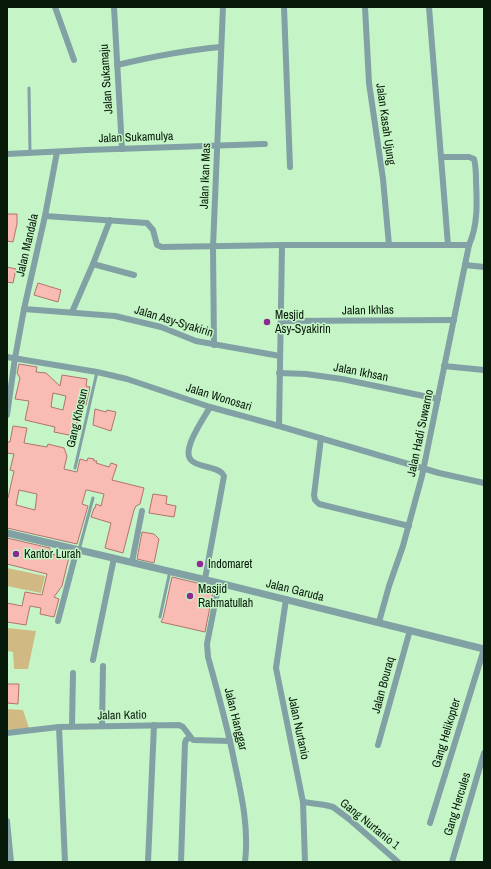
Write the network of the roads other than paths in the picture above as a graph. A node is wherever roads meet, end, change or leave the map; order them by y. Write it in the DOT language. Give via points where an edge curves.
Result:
graph roads {
  1 [pos="55,7"];
  2 [pos="114,7"];
  3 [pos="223,7"];
  4 [pos="284,7"];
  5 [pos="364,7"];
  6 [pos="430,7"];
  7 [pos="221,47"];
  8 [pos="74,60"];
  9 [pos="117,65"];
  10 [pos="29,88"];
  11 [pos="265,144"];
  12 [pos="217,146"];
  13 [pos="122,149"];
  14 [pos="57,152"];
  15 [pos="30,153"];
  16 [pos="7,154"];
  17 [pos="442,157"];
  18 [pos="290,167"];
  19 [pos="45,216"];
  20 [pos="110,220"];
  21 [pos="282,245"];
  22 [pos="389,245"];
  23 [pos="448,245"];
  24 [pos="469,245"];
  25 [pos="213,246"];
  26 [pos="94,264"];
  27 [pos="465,265"];
  28 [pos="484,267"];
  29 [pos="134,275"];
  30 [pos="24,309"];
  31 [pos="72,312"];
  32 [pos="454,320"];
  33 [pos="281,321"];
  34 [pos="214,345"];
  35 [pos="280,356"];
  36 [pos="7,357"];
  37 [pos="15,358"];
  38 [pos="444,366"];
  39 [pos="484,370"];
  40 [pos="98,372"];
  41 [pos="279,373"];
  42 [pos="438,399"];
  43 [pos="210,407"];
  44 [pos="7,415"];
  45 [pos="279,426"];
  46 [pos="322,438"];
  47 [pos="75,468"];
  48 [pos="424,468"];
  49 [pos="484,483"];
  50 [pos="93,498"];
  51 [pos="142,511"];
  52 [pos="409,526"];
  53 [pos="7,533"];
  54 [pos="78,550"];
  55 [pos="114,558"];
  56 [pos="132,562"];
  57 [pos="170,571"];
  58 [pos="205,579"];
  59 [pos="219,583"];
  60 [pos="286,599"];
  61 [pos="160,617"];
  62 [pos="58,621"];
  63 [pos="379,622"];
  64 [pos="410,630"];
  65 [pos="484,649"];
  66 [pos="93,660"];
  67 [pos="103,666"];
  68 [pos="73,673"];
  69 [pos="154,725"];
  70 [pos="72,726"];
  71 [pos="102,726"];
  72 [pos="59,727"];
  73 [pos="7,733"];
  74 [pos="190,737"];
  75 [pos="230,741"];
  76 [pos="378,745"];
  77 [pos="484,753"];
  78 [pos="303,802"];
  79 [pos="7,821"];
  80 [pos="430,823"];
  81 [pos="11,862"];
  82 [pos="65,862"];
  83 [pos="148,862"];
  84 [pos="181,862"];
  85 [pos="245,862"];
  86 [pos="305,862"];
  87 [pos="398,862"];
  88 [pos="452,862"];
  1 -- 8 [label="street"];
  2 -- 9 [label="street, Jalan Sukamaju"];
  3 -- 7 [label="street, Jalan Ikan Mas"];
  4 -- 18 [label="street"];
  5 -- 22 [label="street, Jalan Kasah Ujung" via="369,83 380,155"];
  6 -- 17 [label="street"];
  7 -- 9 [label="street" via="158,55"];
  7 -- 12 [label="street, Jalan Ikan Mas"];
  9 -- 13 [label="street, Jalan Sukamaju"];
  10 -- 15 [label="lane"];
  11 -- 12 [label="street, Jalan Sukamulya"];
  12 -- 13 [label="street, Jalan Sukamulya"];
  12 -- 25 [label="street, Jalan Ikan Mas"];
  13 -- 14 [label="street, Jalan Sukamulya"];
  14 -- 15 [label="street, Jalan Sukamulya"];
  14 -- 19 [label="street, Jalan Mandala"];
  15 -- 16 [label="street, Jalan Sukamulya"];
  17 -- 23 [label="street"];
  17 -- 24 [label="street, Jalan Hadi Suwarno" via="472,158 475,161 476,222"];
  19 -- 20 [label="street"];
  19 -- 30 [label="street, Jalan Mandala"];
  20 -- 25 [label="street" via="147,223 153,230 158,247"];
  20 -- 26 [label="street"];
  21 -- 22 [label="street"];
  21 -- 25 [label="street"];
  21 -- 33 [label="street"];
  22 -- 23 [label="street"];
  23 -- 24 [label="street"];
  24 -- 27 [label="street, Jalan Hadi Suwarno"];
  25 -- 34 [label="street, Jalan Ikan Mas"];
  26 -- 29 [label="street"];
  26 -- 31 [label="street"];
  27 -- 28 [label="street"];
  27 -- 32 [label="street, Jalan Hadi Suwarno"];
  30 -- 31 [label="street, Jalan Asy-Syakirin"];
  30 -- 37 [label="street, Jalan Mandala"];
  31 -- 34 [label="street, Jalan Asy-Syakirin" via="115,316 161,327 196,341"];
  32 -- 33 [label="street, Jalan Ikhlas"];
  32 -- 38 [label="street, Jalan Hadi Suwarno"];
  33 -- 35 [label="street"];
  34 -- 35 [label="street, Jalan Asy-Syakirin"];
  35 -- 41 [label="street"];
  36 -- 37 [label="street, Jalan Wonosari"];
  37 -- 40 [label="street, Jalan Wonosari"];
  37 -- 44 [label="street, Jalan Mandala"];
  38 -- 39 [label="street"];
  38 -- 42 [label="street, Jalan Hadi Suwarno"];
  40 -- 43 [label="street, Jalan Wonosari"];
  40 -- 47 [label="lane, Gang Khosun"];
  41 -- 42 [label="street, Jalan Ikhsan" via="342,379"];
  41 -- 45 [label="street"];
  42 -- 48 [label="street, Jalan Hadi Suwarno"];
  43 -- 45 [label="street, Jalan Wonosari"];
  43 -- 58 [label="street" via="193,437 188,452 193,462 218,470 224,476"];
  45 -- 46 [label="street, Jalan Wonosari"];
  46 -- 48 [label="street, Jalan Wonosari"];
  46 -- 52 [label="street" via="314,495 316,502"];
  48 -- 49 [label="street, Jalan Wonosari"];
  48 -- 52 [label="street, Jalan Hadi Suwarno"];
  50 -- 54 [label="lane"];
  51 -- 56 [label="street"];
  52 -- 63 [label="street, Jalan Hadi Suwarno"];
  53 -- 54 [label="street, Jalan Garuda"];
  54 -- 55 [label="street, Jalan Garuda"];
  54 -- 62 [label="street"];
  55 -- 56 [label="street, Jalan Garuda"];
  55 -- 66 [label="street"];
  56 -- 57 [label="street, Jalan Garuda"];
  57 -- 58 [label="street, Jalan Garuda"];
  57 -- 61 [label="lane"];
  58 -- 59 [label="street, Jalan Garuda"];
  59 -- 60 [label="street, Jalan Garuda"];
  59 -- 75 [label="street, Jalan Hanggar" via="207,644 208,657"];
  60 -- 63 [label="street, Jalan Garuda"];
  60 -- 78 [label="street, Jalan Nurtanio" via="276,668"];
  63 -- 64 [label="street, Jalan Garuda"];
  64 -- 65 [label="street, Jalan Garuda"];
  64 -- 76 [label="street, Jalan Bouraq"];
  65 -- 80 [label="street, Gang Helikopter"];
  67 -- 71 [label="street"];
  68 -- 70 [label="street"];
  69 -- 71 [label="street, Jalan Katio"];
  69 -- 74 [label="street, Jalan Katio" via="179,725"];
  69 -- 83 [label="street"];
  70 -- 71 [label="street, Jalan Katio"];
  70 -- 72 [label="street, Jalan Katio"];
  72 -- 73 [label="street, Jalan Katio"];
  72 -- 82 [label="street"];
  74 -- 75 [label="street, Jalan Katio" via="197,741"];
  74 -- 84 [label="street" via="185,743"];
  75 -- 85 [label="street, Jalan Hanggar" via="243,799"];
  77 -- 88 [label="street, Gang Hercules"];
  78 -- 86 [label="street, Jalan Nurtanio"];
  78 -- 87 [label="street, Gang Nurtanio 1" via="333,807"];
  79 -- 81 [label="street"];
}
